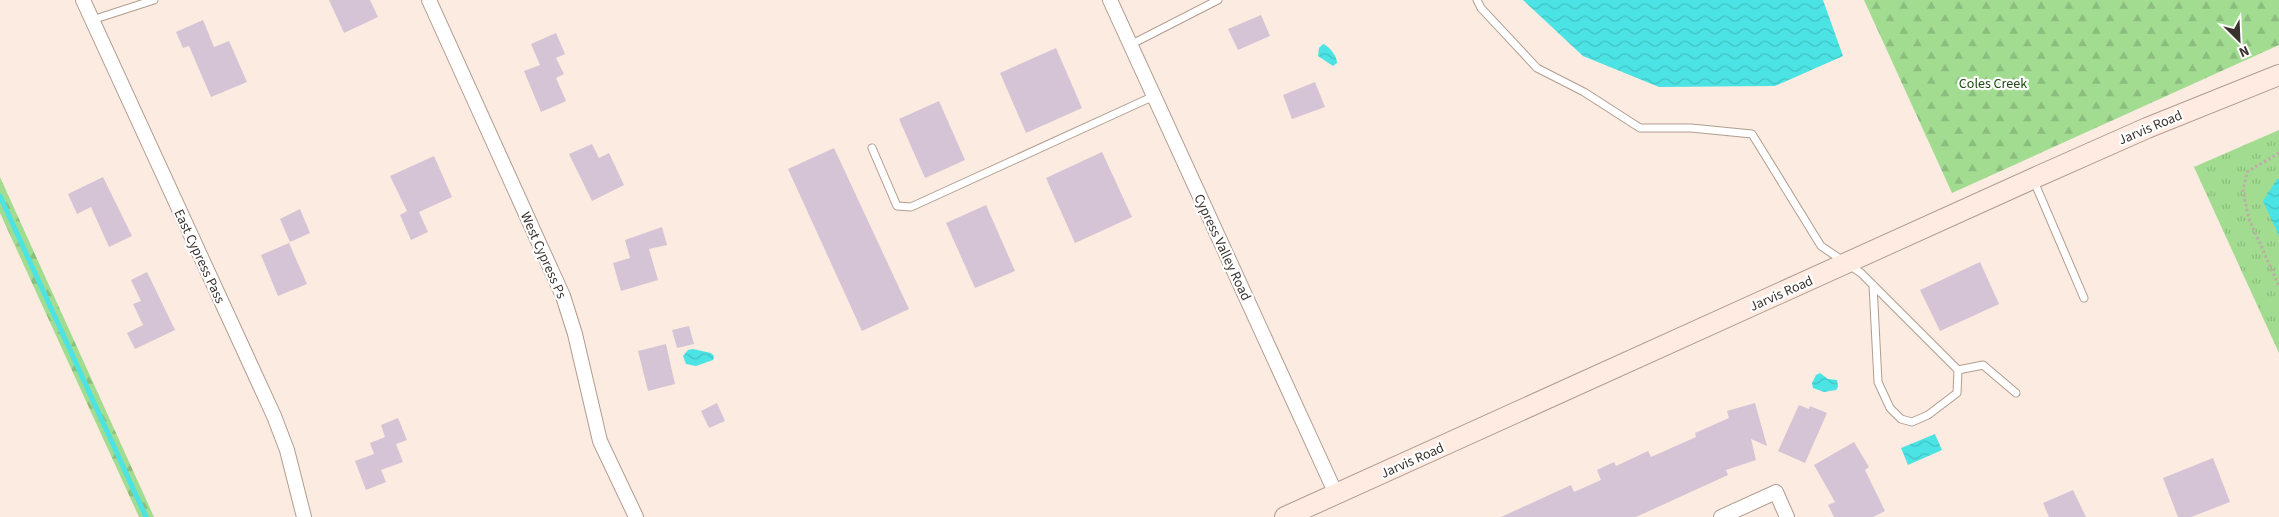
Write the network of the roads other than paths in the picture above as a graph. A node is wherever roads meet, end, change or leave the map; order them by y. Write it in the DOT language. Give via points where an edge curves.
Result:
graph roads {
  1 [pos="83,0"];
  2 [pos="154,0"];
  3 [pos="429,0"];
  4 [pos="1110,0"];
  5 [pos="1218,0"];
  6 [pos="1477,0"];
  7 [pos="92,20"];
  8 [pos="1130,45"];
  9 [pos="2279,75"];
  10 [pos="1154,96"];
  11 [pos="872,148"];
  12 [pos="2032,179"];
  13 [pos="1846,263"];
  14 [pos="1873,284"];
  15 [pos="2084,298"];
  16 [pos="1958,370"];
  17 [pos="2016,393"];
  18 [pos="1336,494"];
  19 [pos="304,517"];
  20 [pos="636,517"];
  21 [pos="1285,517"];
  22 [pos="1722,517"];
  23 [pos="1787,517"];
  1 -- 7 [label="street, East Cypress Pass"];
  2 -- 7 [label="lane"];
  3 -- 20 [label="street, West Cypress Ps" via="563,296 600,441"];
  4 -- 8 [label="street, Cypress Valley Road"];
  5 -- 8 [label="lane"];
  6 -- 13 [label="lane" via="1537,68 1584,92 1640,128 1691,128 1752,134 1821,246"];
  7 -- 19 [label="street, East Cypress Pass" via="274,416 287,450"];
  8 -- 10 [label="street, Cypress Valley Road"];
  9 -- 12 [label="street, Jarvis Road"];
  10 -- 11 [label="lane" via="912,207 897,206"];
  10 -- 18 [label="street, Cypress Valley Road"];
  12 -- 13 [label="street, Jarvis Road"];
  12 -- 15 [label="lane"];
  13 -- 14 [label="lane"];
  13 -- 18 [label="street, Jarvis Road"];
  14 -- 16 [label="lane"];
  14 -- 16 [label="lane" via="1878,382 1890,408 1901,418 1912,422 1928,414 1957,393"];
  16 -- 17 [label="lane" via="1983,365"];
  18 -- 21 [label="street, Jarvis Road"];
  22 -- 23 [label="street" via="1776,492"];
}
